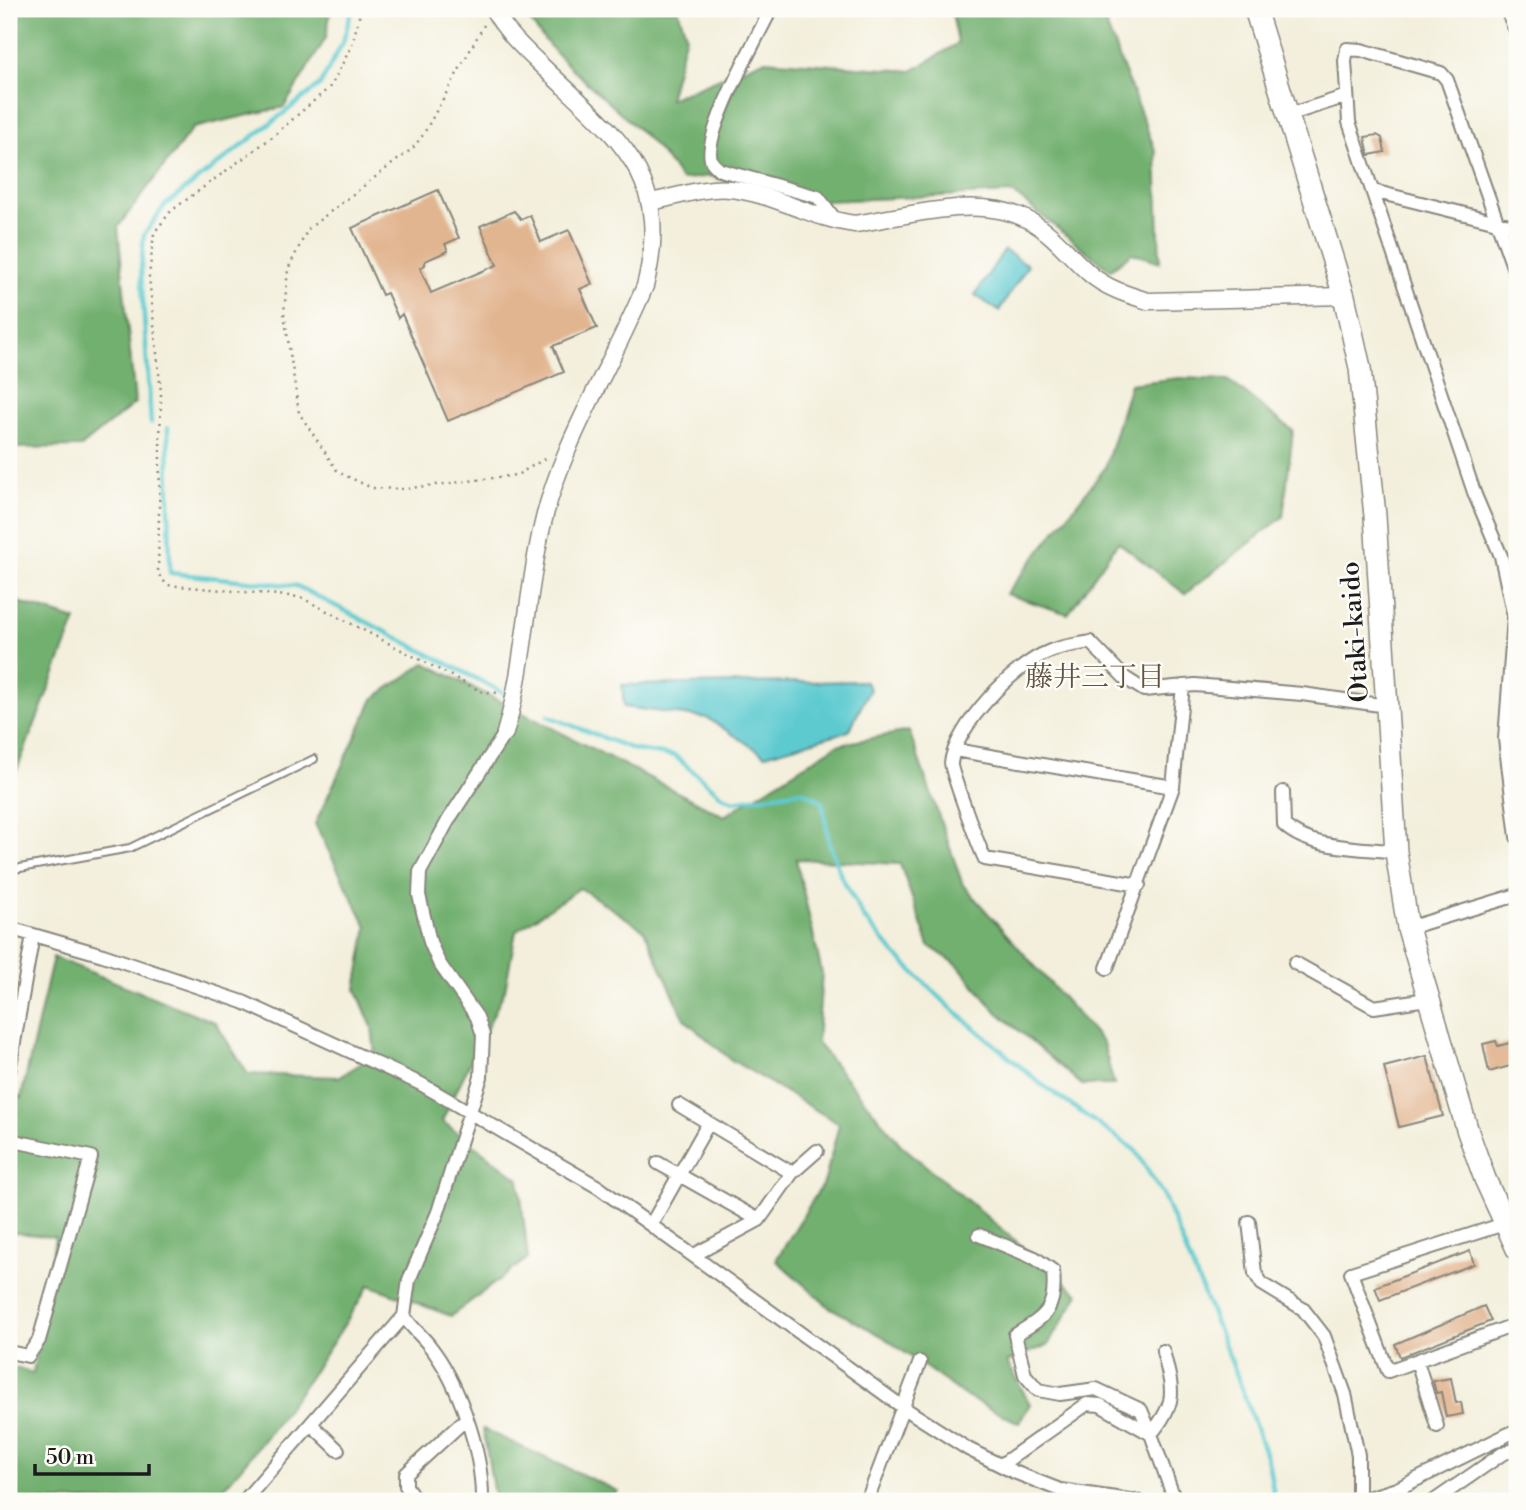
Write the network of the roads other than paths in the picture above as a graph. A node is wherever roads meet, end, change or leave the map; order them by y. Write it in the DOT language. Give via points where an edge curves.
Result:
graph roads {
  1 [pos="493,9"];
  2 [pos="771,9"];
  3 [pos="1255,9"];
  4 [pos="1508,9"];
  5 [pos="1517,29"];
  6 [pos="1347,96"];
  7 [pos="1288,115"];
  8 [pos="1373,191"];
  9 [pos="651,202"];
  10 [pos="838,222"];
  11 [pos="1498,222"];
  12 [pos="1517,227"];
  13 [pos="1517,278"];
  14 [pos="1344,296"];
  15 [pos="1515,616"];
  16 [pos="1183,686"];
  17 [pos="1387,706"];
  18 [pos="505,733"];
  19 [pos="955,750"];
  20 [pos="314,759"];
  21 [pos="1173,787"];
  22 [pos="1283,792"];
  23 [pos="1517,837"];
  24 [pos="1396,852"];
  25 [pos="9,870"];
  26 [pos="1139,885"];
  27 [pos="1517,895"];
  28 [pos="9,928"];
  29 [pos="1408,928"];
  30 [pos="33,935"];
  31 [pos="1295,963"];
  32 [pos="1107,968"];
  33 [pos="1427,999"];
  34 [pos="9,1070"];
  35 [pos="679,1105"];
  36 [pos="472,1113"];
  37 [pos="708,1124"];
  38 [pos="9,1140"];
  39 [pos="817,1151"];
  40 [pos="658,1163"];
  41 [pos="792,1173"];
  42 [pos="681,1175"];
  43 [pos="760,1220"];
  44 [pos="1249,1222"];
  45 [pos="652,1223"];
  46 [pos="1504,1224"];
  47 [pos="979,1235"];
  48 [pos="1517,1249"];
  49 [pos="694,1255"];
  50 [pos="404,1317"];
  51 [pos="1517,1324"];
  52 [pos="1163,1351"];
  53 [pos="9,1352"];
  54 [pos="920,1362"];
  55 [pos="1417,1362"];
  56 [pos="904,1408"];
  57 [pos="466,1419"];
  58 [pos="311,1424"];
  59 [pos="1437,1426"];
  60 [pos="1517,1430"];
  61 [pos="1151,1434"];
  62 [pos="1517,1449"];
  63 [pos="338,1450"];
  64 [pos="1001,1465"];
  65 [pos="244,1501"];
  66 [pos="416,1501"];
  67 [pos="482,1501"];
  68 [pos="867,1501"];
  69 [pos="1137,1501"];
  70 [pos="1175,1501"];
  71 [pos="1358,1501"];
  72 [pos="1434,1501"];
  1 -- 9 [label="street" via="516,41 628,151"];
  2 -- 10 [label="street" via="724,104 710,148 712,162 720,170 818,197"];
  3 -- 7 [label="highway, Otaki-kaido"];
  4 -- 5 [label="street"];
  6 -- 7 [label="street"];
  6 -- 8 [label="street" via="1349,122"];
  6 -- 11 [label="street" via="1347,49 1441,73"];
  7 -- 14 [label="highway, Otaki-kaido"];
  8 -- 11 [label="street"];
  8 -- 15 [label="street" via="1475,495 1501,556"];
  9 -- 10 [label="street" via="730,189"];
  9 -- 18 [label="street" via="652,260 645,286 568,450 542,526 516,694"];
  10 -- 14 [label="street" via="855,224 984,208 1031,221 1091,276 1148,301"];
  11 -- 12 [label="street"];
  11 -- 13 [label="street"];
  14 -- 17 [label="highway, Otaki-kaido" via="1365,399"];
  15 -- 23 [label="street" via="1505,739"];
  16 -- 17 [label="street" via="1302,694"];
  16 -- 19 [label="street" via="1144,690 1125,678 1090,642 1048,651 1024,665 967,723"];
  16 -- 21 [label="street"];
  17 -- 24 [label="highway, Otaki-kaido"];
  18 -- 36 [label="street" via="420,872 419,895 430,942 439,963 477,1017 483,1035 481,1077"];
  19 -- 21 [label="street"];
  19 -- 26 [label="street" via="950,765 953,778 985,859"];
  20 -- 25 [label="lane" via="130,848"];
  21 -- 26 [label="street"];
  22 -- 24 [label="street" via="1284,825 1292,833"];
  24 -- 29 [label="highway, Otaki-kaido"];
  26 -- 32 [label="street"];
  27 -- 29 [label="street"];
  28 -- 30 [label="street"];
  29 -- 33 [label="highway, Otaki-kaido"];
  30 -- 34 [label="street"];
  30 -- 36 [label="street" via="272,1013"];
  31 -- 33 [label="street" via="1374,1007"];
  33 -- 46 [label="highway, Otaki-kaido" via="1468,1132"];
  35 -- 37 [label="street"];
  36 -- 45 [label="street"];
  36 -- 50 [label="street" via="409,1280"];
  37 -- 41 [label="street"];
  37 -- 42 [label="street"];
  38 -- 53 [label="street" via="91,1157 39,1340 28,1356"];
  39 -- 41 [label="street"];
  40 -- 42 [label="street"];
  41 -- 43 [label="street"];
  42 -- 43 [label="street"];
  42 -- 45 [label="street"];
  43 -- 49 [label="street"];
  44 -- 71 [label="street" via="1255,1273 1262,1284 1303,1309 1324,1336 1345,1394 1358,1455"];
  45 -- 49 [label="street"];
  46 -- 48 [label="highway, Otaki-kaido"];
  46 -- 55 [label="street" via="1351,1273 1388,1371"];
  47 -- 61 [label="street" via="1035,1258 1053,1271 1051,1308 1015,1335 1025,1375 1038,1390 1060,1394 1096,1389 1130,1404 1141,1410"];
  49 -- 56 [label="street"];
  50 -- 57 [label="street" via="430,1345 454,1386"];
  50 -- 58 [label="street"];
  51 -- 55 [label="street"];
  52 -- 61 [label="street" via="1172,1388 1168,1413"];
  54 -- 56 [label="street"];
  55 -- 59 [label="street"];
  56 -- 64 [label="street"];
  56 -- 68 [label="street"];
  57 -- 66 [label="street" via="406,1474 406,1486"];
  57 -- 67 [label="street" via="483,1480"];
  58 -- 63 [label="street"];
  58 -- 65 [label="street"];
  60 -- 71 [label="street" via="1397,1489"];
  61 -- 64 [label="street" via="1100,1405 1087,1404"];
  61 -- 70 [label="street"];
  62 -- 72 [label="street" via="1502,1454"];
  64 -- 69 [label="street" via="1060,1490"];
}
